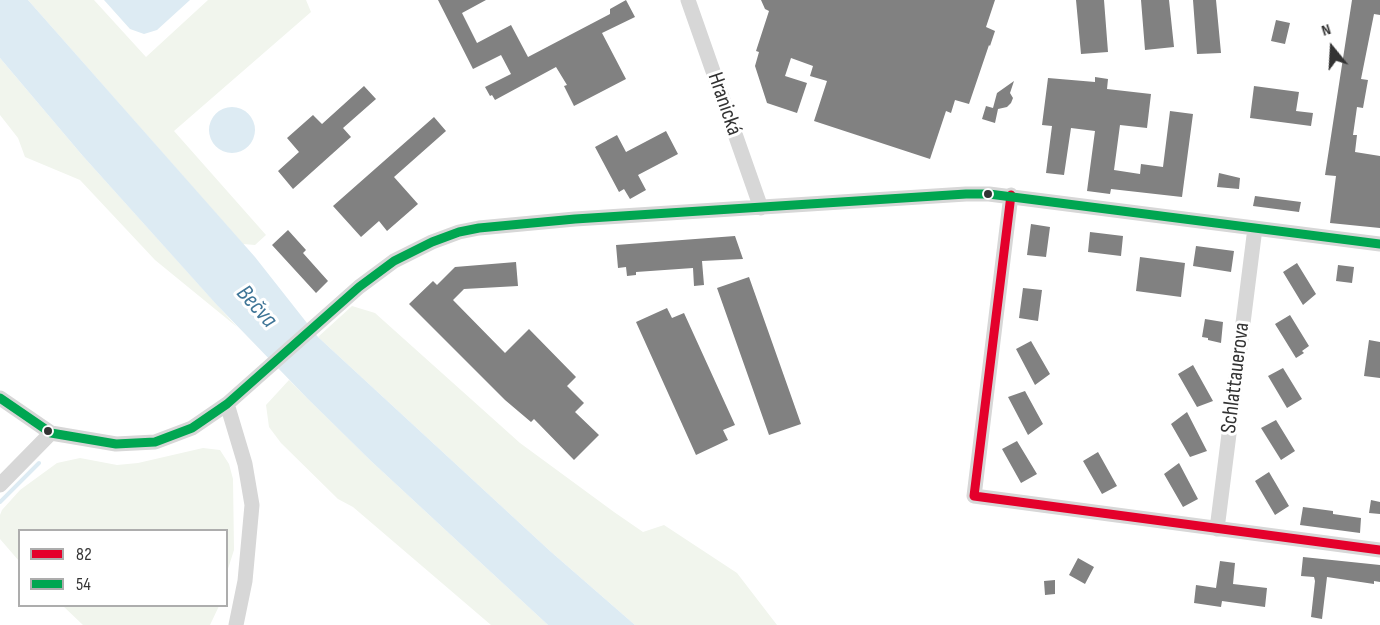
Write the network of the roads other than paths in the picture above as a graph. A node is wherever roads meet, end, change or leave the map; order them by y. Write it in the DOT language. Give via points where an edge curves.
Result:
graph roads {
  1 [pos="687,0"];
  2 [pos="1011,195"];
  3 [pos="761,208"];
  4 [pos="1254,228"];
  5 [pos="1380,243"];
  6 [pos="0,398"];
  7 [pos="227,404"];
  8 [pos="51,434"];
  9 [pos="0,485"];
  10 [pos="1217,529"];
  11 [pos="1380,550"];
  12 [pos="236,625"];
  1 -- 3 [label="street, Hranická"];
  2 -- 3 [label="street" via="966,194"];
  2 -- 4 [label="street"];
  2 -- 10 [label="street" via="975,496"];
  3 -- 7 [label="street" via="575,219 469,230 432,242 405,254 359,287"];
  4 -- 5 [label="street"];
  4 -- 10 [label="street, Schlattauerova"];
  6 -- 8 [label="street"];
  7 -- 8 [label="street" via="192,428 155,442 116,444"];
  7 -- 12 [label="street" via="246,464 252,505"];
  8 -- 9 [label="street"];
  10 -- 11 [label="street"];
}
